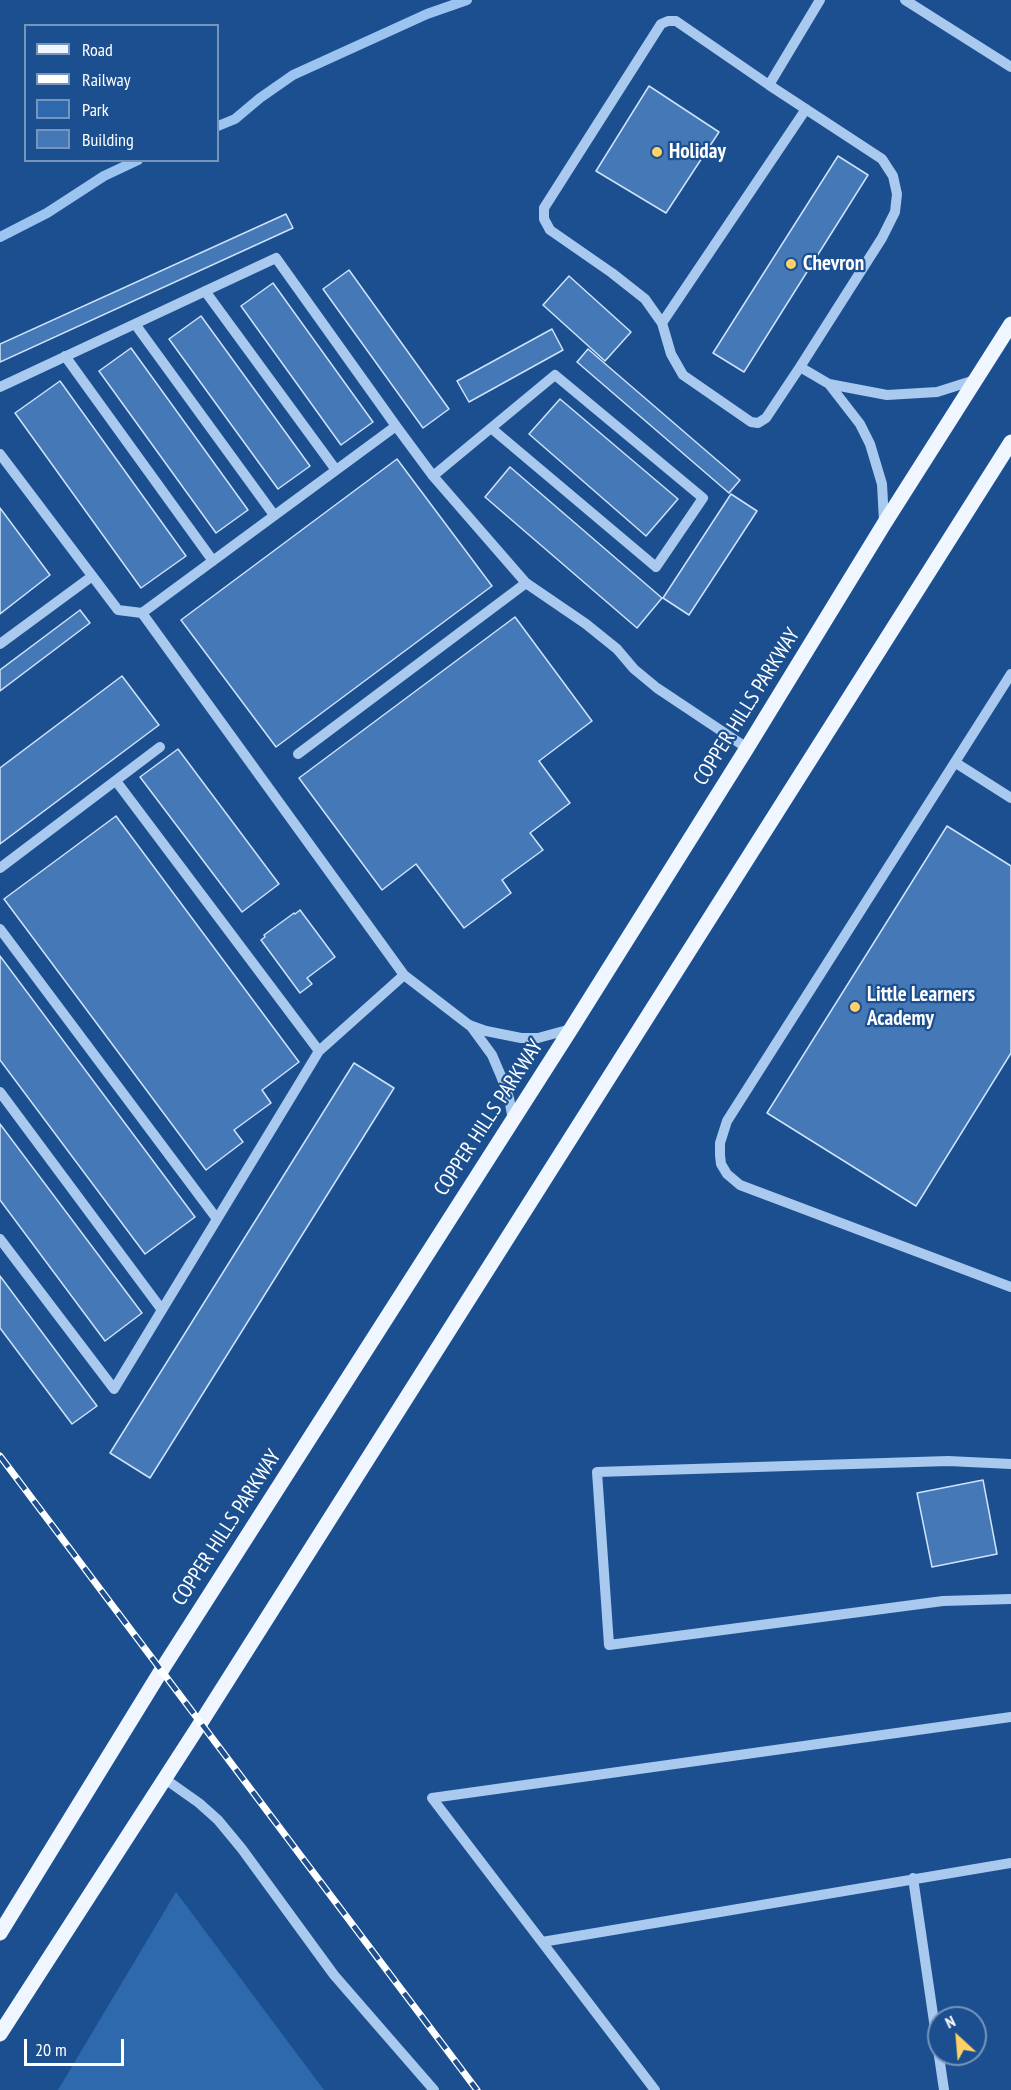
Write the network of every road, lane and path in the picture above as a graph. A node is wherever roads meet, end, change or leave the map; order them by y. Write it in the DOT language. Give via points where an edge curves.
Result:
graph roads {
  1 [pos="820,0"];
  2 [pos="905,0"];
  3 [pos="1011,67"];
  4 [pos="769,85"];
  5 [pos="806,108"];
  6 [pos="205,291"];
  7 [pos="662,323"];
  8 [pos="135,324"];
  9 [pos="1011,324"];
  10 [pos="65,356"];
  11 [pos="800,367"];
  12 [pos="976,380"];
  13 [pos="829,384"];
  14 [pos="0,387"];
  15 [pos="396,426"];
  16 [pos="491,428"];
  17 [pos="1011,442"];
  18 [pos="0,454"];
  19 [pos="336,470"];
  20 [pos="434,476"];
  21 [pos="274,516"];
  22 [pos="884,524"];
  23 [pos="213,561"];
  24 [pos="91,577"];
  25 [pos="526,583"];
  26 [pos="142,613"];
  27 [pos="0,644"];
  28 [pos="1011,674"];
  29 [pos="160,747"];
  30 [pos="747,748"];
  31 [pos="298,754"];
  32 [pos="956,763"];
  33 [pos="116,781"];
  34 [pos="1011,798"];
  35 [pos="0,868"];
  36 [pos="0,929"];
  37 [pos="404,975"];
  38 [pos="469,1024"];
  39 [pos="571,1029"];
  40 [pos="320,1051"];
  41 [pos="0,1092"];
  42 [pos="513,1120"];
  43 [pos="217,1219"];
  44 [pos="0,1239"];
  45 [pos="1011,1287"];
  46 [pos="162,1310"];
  47 [pos="1011,1464"];
  48 [pos="1011,1599"];
  49 [pos="1011,1717"];
  50 [pos="165,1779"];
  51 [pos="1011,1863"];
  52 [pos="913,1878"];
  53 [pos="0,1933"];
  54 [pos="542,1942"];
  55 [pos="0,2034"];
  56 [pos="434,2090"];
  57 [pos="655,2090"];
  58 [pos="944,2090"];
  1 -- 4 [label="street"];
  2 -- 3 [label="street"];
  4 -- 5 [label="street"];
  4 -- 7 [label="street" via="676,21 661,24 544,208 550,230 645,299"];
  5 -- 7 [label="street"];
  5 -- 11 [label="street" via="882,159 893,176 897,194 895,212 882,238"];
  6 -- 8 [label="street"];
  6 -- 15 [label="street" via="276,258"];
  6 -- 19 [label="street"];
  7 -- 11 [label="street" via="683,375 751,422 766,418"];
  8 -- 10 [label="street"];
  8 -- 21 [label="street"];
  9 -- 12 [label="main road, COPPER HILLS PARKWAY"];
  10 -- 14 [label="street"];
  10 -- 23 [label="street"];
  11 -- 13 [label="street"];
  12 -- 13 [label="street" via="937,392 887,395"];
  12 -- 22 [label="main road, COPPER HILLS PARKWAY"];
  13 -- 22 [label="street" via="860,424 870,444 882,484"];
  15 -- 19 [label="street"];
  15 -- 20 [label="street"];
  16 -- 16 [label="street" via="555,375 703,498 656,567"];
  16 -- 20 [label="street"];
  17 -- 50 [label="main road"];
  18 -- 24 [label="street"];
  19 -- 21 [label="street"];
  20 -- 25 [label="street"];
  21 -- 23 [label="street"];
  22 -- 30 [label="main road, COPPER HILLS PARKWAY"];
  23 -- 26 [label="street"];
  24 -- 26 [label="street" via="118,610"];
  24 -- 27 [label="street"];
  25 -- 30 [label="street" via="586,624 657,688"];
  25 -- 31 [label="street"];
  26 -- 37 [label="street"];
  28 -- 32 [label="street"];
  29 -- 33 [label="street"];
  30 -- 39 [label="main road, COPPER HILLS PARKWAY"];
  32 -- 34 [label="street"];
  32 -- 45 [label="street" via="727,1121 720,1155 727,1174 740,1185"];
  33 -- 35 [label="street"];
  33 -- 40 [label="street"];
  36 -- 43 [label="street"];
  37 -- 38 [label="street"];
  37 -- 40 [label="street"];
  38 -- 39 [label="street" via="521,1038 538,1038"];
  38 -- 42 [label="street" via="492,1055"];
  39 -- 42 [label="main road, COPPER HILLS PARKWAY"];
  40 -- 43 [label="street"];
  41 -- 46 [label="street"];
  42 -- 53 [label="main road, COPPER HILLS PARKWAY" via="161,1671"];
  43 -- 46 [label="street"];
  44 -- 46 [label="street" via="114,1389"];
  47 -- 48 [label="street" via="948,1461 597,1472 609,1645 943,1601"];
  49 -- 54 [label="street" via="432,1798"];
  50 -- 55 [label="main road"];
  50 -- 56 [label="street" via="218,1820 334,1975"];
  51 -- 52 [label="street"];
  52 -- 54 [label="street"];
  52 -- 58 [label="street"];
  54 -- 57 [label="street"];
}
